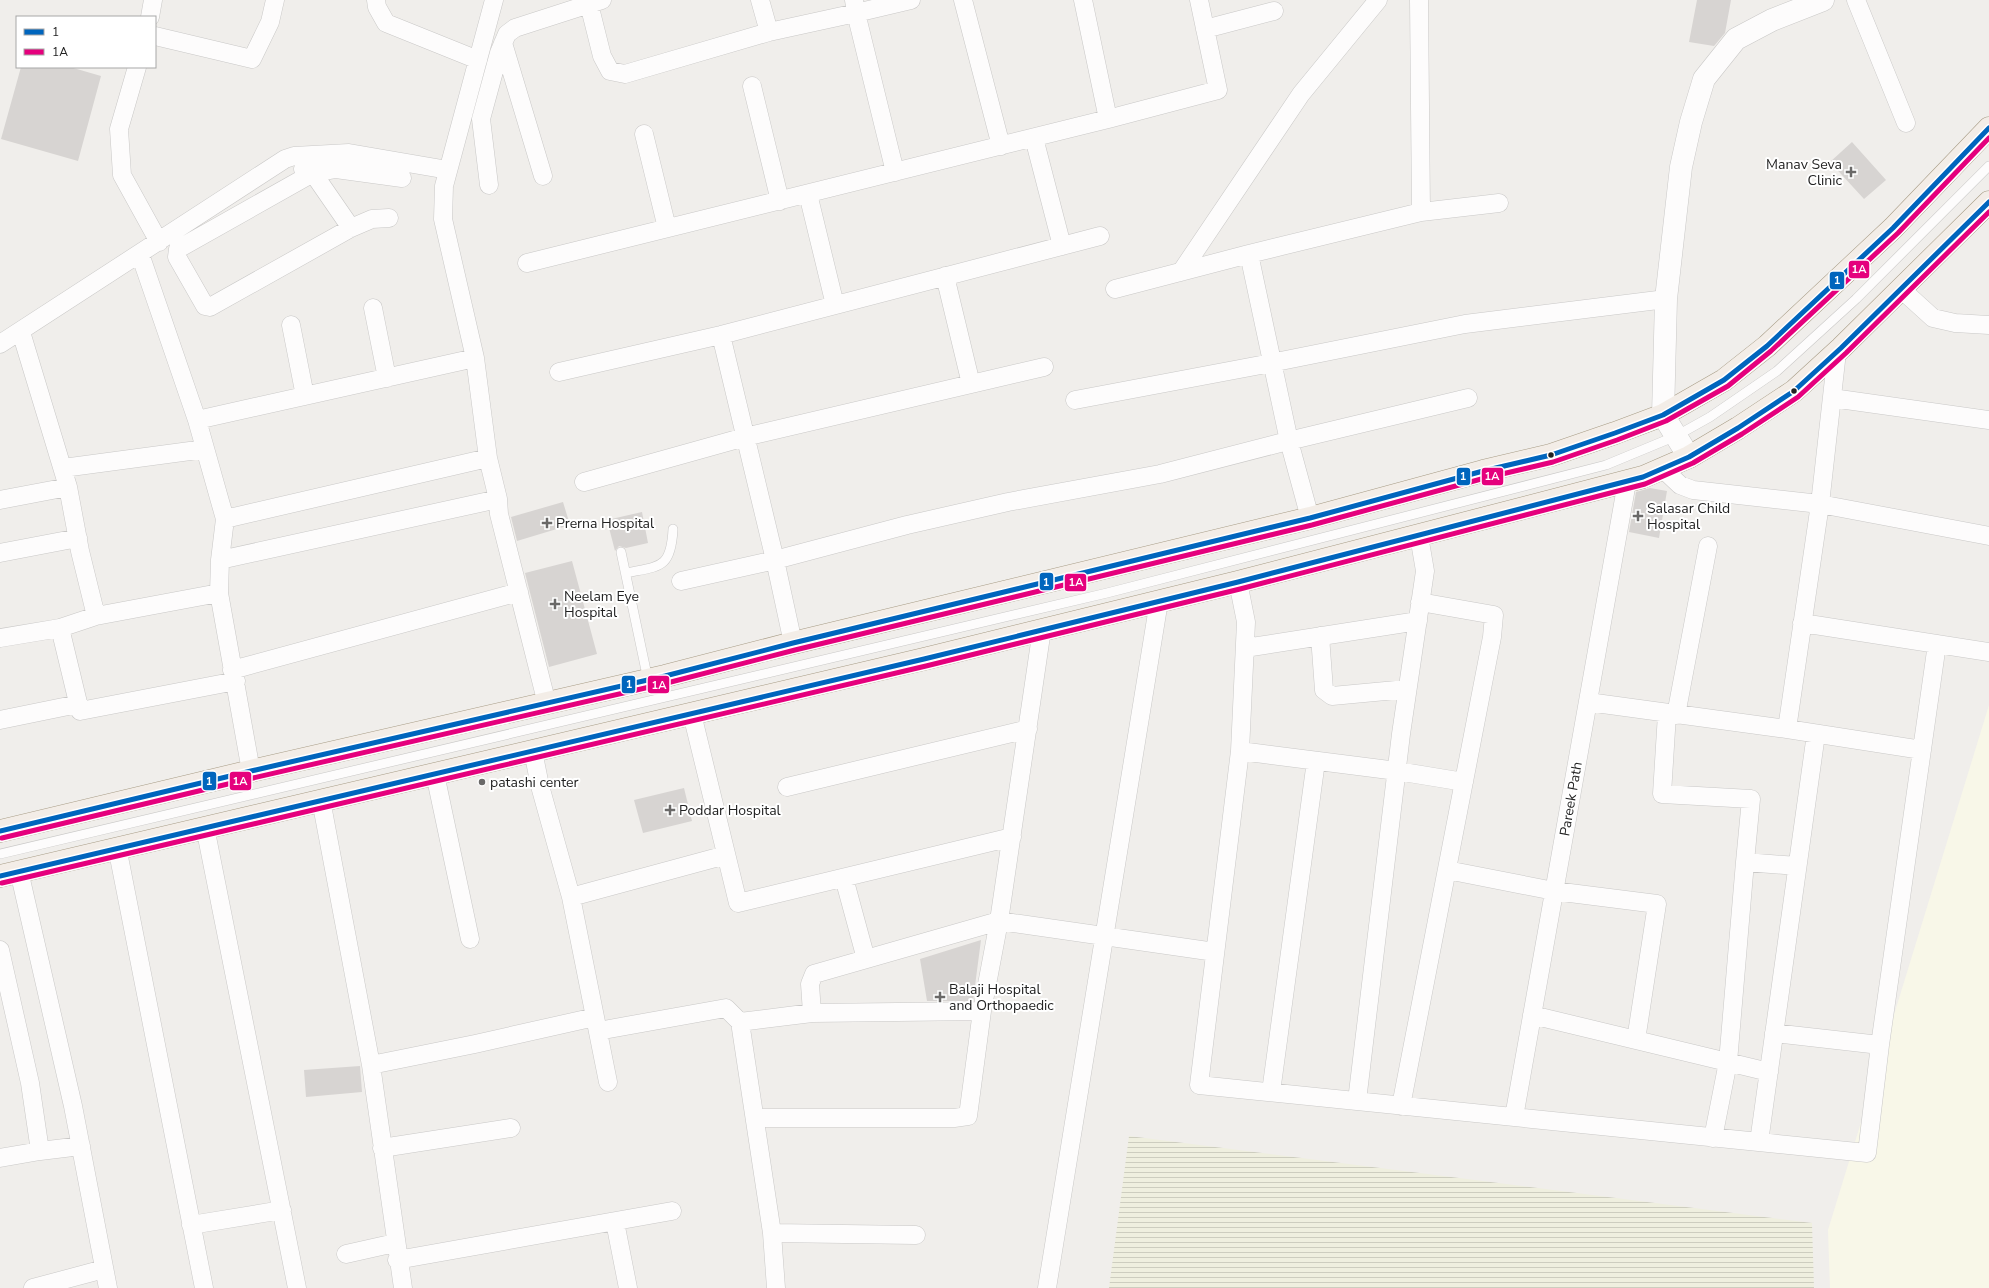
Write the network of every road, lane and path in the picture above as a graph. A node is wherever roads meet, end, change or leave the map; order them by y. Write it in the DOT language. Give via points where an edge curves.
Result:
graph roads {
  1 [pos="154,0"];
  2 [pos="275,0"];
  3 [pos="376,0"];
  4 [pos="494,0"];
  5 [pos="760,0"];
  6 [pos="911,0"];
  7 [pos="963,0"];
  8 [pos="1082,0"];
  9 [pos="1199,0"];
  10 [pos="1378,0"];
  11 [pos="1419,0"];
  12 [pos="1823,0"];
  13 [pos="1856,0"];
  14 [pos="596,2"];
  15 [pos="855,7"];
  16 [pos="1274,11"];
  17 [pos="150,16"];
  18 [pos="1205,29"];
  19 [pos="769,32"];
  20 [pos="156,36"];
  21 [pos="503,44"];
  22 [pos="478,60"];
  23 [pos="136,68"];
  24 [pos="752,86"];
  25 [pos="1108,119"];
  26 [pos="1906,123"];
  27 [pos="1989,128"];
  28 [pos="644,134"];
  29 [pos="1034,138"];
  30 [pos="1001,146"];
  31 [pos="294,156"];
  32 [pos="1989,166"];
  33 [pos="448,170"];
  34 [pos="895,172"];
  35 [pos="313,173"];
  36 [pos="543,176"];
  37 [pos="402,178"];
  38 [pos="489,185"];
  39 [pos="808,194"];
  40 [pos="780,201"];
  41 [pos="1989,202"];
  42 [pos="1499,203"];
  43 [pos="1421,212"];
  44 [pos="389,218"];
  45 [pos="351,228"];
  46 [pos="667,228"];
  47 [pos="1100,236"];
  48 [pos="159,242"];
  49 [pos="1062,246"];
  50 [pos="140,254"];
  51 [pos="1249,254"];
  52 [pos="527,263"];
  53 [pos="1181,272"];
  54 [pos="945,276"];
  55 [pos="1115,289"];
  56 [pos="1901,289"];
  57 [pos="1666,299"];
  58 [pos="835,305"];
  59 [pos="373,308"];
  60 [pos="1989,324"];
  61 [pos="291,325"];
  62 [pos="21,332"];
  63 [pos="721,335"];
  64 [pos="0,344"];
  65 [pos="1837,352"];
  66 [pos="475,358"];
  67 [pos="1271,363"];
  68 [pos="1044,367"];
  69 [pos="559,372"];
  70 [pos="387,378"];
  71 [pos="971,384"];
  72 [pos="305,396"];
  73 [pos="1468,398"];
  74 [pos="1832,398"];
  75 [pos="1075,400"];
  76 [pos="1663,415"];
  77 [pos="197,420"];
  78 [pos="1989,420"];
  79 [pos="1676,436"];
  80 [pos="745,437"];
  81 [pos="1288,441"];
  82 [pos="205,449"];
  83 [pos="1689,457"];
  84 [pos="488,458"];
  85 [pos="63,468"];
  86 [pos="1663,469"];
  87 [pos="584,482"];
  88 [pos="1627,482"];
  89 [pos="68,487"];
  90 [pos="498,499"];
  91 [pos="0,500"];
  92 [pos="1820,504"];
  93 [pos="1310,518"];
  94 [pos="225,519"];
  95 [pos="673,529"];
  96 [pos="1419,536"];
  97 [pos="1989,536"];
  98 [pos="78,538"];
  99 [pos="1708,546"];
  100 [pos="621,552"];
  101 [pos="0,553"];
  102 [pos="220,560"];
  103 [pos="775,560"];
  104 [pos="626,573"];
  105 [pos="681,581"];
  106 [pos="1238,582"];
  107 [pos="519,592"];
  108 [pos="219,593"];
  109 [pos="1159,601"];
  110 [pos="1420,602"];
  111 [pos="96,616"];
  112 [pos="1418,621"];
  113 [pos="1802,623"];
  114 [pos="60,628"];
  115 [pos="1042,630"];
  116 [pos="1320,636"];
  117 [pos="0,638"];
  118 [pos="793,643"];
  119 [pos="1937,644"];
  120 [pos="1245,648"];
  121 [pos="1989,652"];
  122 [pos="234,675"];
  123 [pos="648,680"];
  124 [pos="1407,689"];
  125 [pos="1588,702"];
  126 [pos="78,704"];
  127 [pos="547,704"];
  128 [pos="692,714"];
  129 [pos="1672,714"];
  130 [pos="0,720"];
  131 [pos="1028,729"];
  132 [pos="1787,729"];
  133 [pos="1816,734"];
  134 [pos="1922,750"];
  135 [pos="533,751"];
  136 [pos="1240,751"];
  137 [pos="1316,761"];
  138 [pos="251,771"];
  139 [pos="1397,771"];
  140 [pos="435,774"];
  141 [pos="1464,782"];
  142 [pos="787,787"];
  143 [pos="321,800"];
  144 [pos="205,827"];
  145 [pos="0,831"];
  146 [pos="1012,837"];
  147 [pos="117,847"];
  148 [pos="0,854"];
  149 [pos="726,855"];
  150 [pos="1744,862"];
  151 [pos="1797,866"];
  152 [pos="1447,870"];
  153 [pos="9,873"];
  154 [pos="844,878"];
  155 [pos="1554,891"];
  156 [pos="571,897"];
  157 [pos="999,921"];
  158 [pos="1105,936"];
  159 [pos="470,939"];
  160 [pos="0,950"];
  161 [pos="1215,952"];
  162 [pos="866,959"];
  163 [pos="982,1012"];
  164 [pos="812,1013"];
  165 [pos="1532,1015"];
  166 [pos="740,1022"];
  167 [pos="596,1024"];
  168 [pos="1774,1033"];
  169 [pos="1636,1040"];
  170 [pos="1880,1045"];
  171 [pos="1728,1062"];
  172 [pos="371,1065"];
  173 [pos="1769,1072"];
  174 [pos="608,1082"];
  175 [pos="1271,1092"];
  176 [pos="1357,1101"];
  177 [pos="1402,1106"];
  178 [pos="1514,1117"];
  179 [pos="755,1118"];
  180 [pos="511,1128"];
  181 [pos="1714,1138"];
  182 [pos="1759,1142"];
  183 [pos="81,1146"];
  184 [pos="382,1148"];
  185 [pos="40,1151"];
  186 [pos="0,1158"];
  187 [pos="282,1210"];
  188 [pos="672,1211"];
  189 [pos="615,1222"];
  190 [pos="191,1224"];
  191 [pos="772,1233"];
  192 [pos="916,1235"];
  193 [pos="396,1251"];
  194 [pos="346,1254"];
  195 [pos="104,1269"];
  196 [pos="33,1288"];
  197 [pos="108,1288"];
  198 [pos="204,1288"];
  199 [pos="297,1288"];
  200 [pos="402,1288"];
  201 [pos="628,1288"];
  202 [pos="776,1288"];
  203 [pos="1047,1288"];
  1 -- 17 [label="street"];
  2 -- 20 [label="street" via="270,22 252,59"];
  3 -- 22 [label="street" via="386,23"];
  4 -- 22 [label="street"];
  5 -- 19 [label="street"];
  6 -- 15 [label="street"];
  7 -- 30 [label="street"];
  8 -- 25 [label="street"];
  9 -- 18 [label="street"];
  10 -- 53 [label="street" via="1301,94"];
  11 -- 43 [label="street"];
  12 -- 57 [label="street" via="1772,20 1736,39 1704,79 1691,122 1682,167"];
  13 -- 26 [label="street"];
  14 -- 19 [label="street" via="602,56 610,71 625,74"];
  14 -- 21 [label="street" via="515,28 507,34"];
  15 -- 19 [label="street"];
  15 -- 34 [label="street"];
  16 -- 18 [label="street"];
  18 -- 25 [label="street" via="1218,90"];
  21 -- 36 [label="street"];
  21 -- 38 [label="street" via="481,119"];
  22 -- 33 [label="street"];
  23 -- 48 [label="street" via="119,129 122,175"];
  24 -- 40 [label="street"];
  25 -- 29 [label="street"];
  27 -- 76 [label="main road" via="1892,228 1767,346 1724,380"];
  28 -- 46 [label="street"];
  29 -- 30 [label="street"];
  29 -- 49 [label="street"];
  30 -- 34 [label="street"];
  31 -- 33 [label="street" via="349,153"];
  31 -- 35 [label="street" via="302,169"];
  31 -- 48 [label="street" via="285,159"];
  32 -- 79 [label="lane" via="1856,299 1777,371 1710,417"];
  33 -- 66 [label="street" via="444,186 443,219"];
  34 -- 39 [label="street"];
  35 -- 37 [label="street" via="336,169"];
  35 -- 45 [label="street"];
  35 -- 45 [label="street" via="178,248 177,257 205,306 215,306"];
  39 -- 40 [label="street"];
  39 -- 58 [label="street"];
  40 -- 46 [label="street"];
  41 -- 56 [label="main road"];
  42 -- 43 [label="street"];
  43 -- 51 [label="street"];
  44 -- 45 [label="street" via="372,219"];
  46 -- 52 [label="street"];
  47 -- 49 [label="street"];
  48 -- 50 [label="street"];
  49 -- 54 [label="street"];
  50 -- 62 [label="street"];
  50 -- 77 [label="street"];
  51 -- 53 [label="street"];
  51 -- 67 [label="street"];
  53 -- 55 [label="street"];
  54 -- 58 [label="street"];
  54 -- 71 [label="street"];
  56 -- 60 [label="street" via="1933,318 1955,323"];
  56 -- 65 [label="main road"];
  57 -- 67 [label="street" via="1465,324"];
  57 -- 76 [label="street"];
  58 -- 63 [label="street"];
  59 -- 70 [label="street"];
  61 -- 72 [label="street"];
  62 -- 64 [label="street"];
  62 -- 85 [label="street"];
  63 -- 69 [label="street"];
  63 -- 80 [label="street"];
  65 -- 74 [label="street"];
  65 -- 83 [label="main road" via="1794,391"];
  66 -- 70 [label="street"];
  66 -- 84 [label="street"];
  67 -- 75 [label="street"];
  67 -- 81 [label="street"];
  68 -- 71 [label="street"];
  70 -- 72 [label="street"];
  71 -- 80 [label="street"];
  72 -- 77 [label="street"];
  73 -- 81 [label="street"];
  74 -- 78 [label="street"];
  74 -- 92 [label="street"];
  76 -- 79 [label="street"];
  76 -- 93 [label="main road" via="1551,455"];
  77 -- 82 [label="street"];
  79 -- 83 [label="street"];
  79 -- 148 [label="lane" via="1606,465 1107,593"];
  80 -- 87 [label="street"];
  80 -- 103 [label="street"];
  81 -- 93 [label="street"];
  81 -- 103 [label="street" via="1160,474 979,508"];
  82 -- 85 [label="street"];
  82 -- 94 [label="street"];
  83 -- 86 [label="main road"];
  84 -- 90 [label="street"];
  84 -- 94 [label="street"];
  85 -- 89 [label="street"];
  86 -- 88 [label="main road"];
  86 -- 92 [label="street" via="1680,485 1693,490"];
  88 -- 96 [label="main road"];
  88 -- 125 [label="street, Pareek Path"];
  89 -- 91 [label="street"];
  89 -- 98 [label="street"];
  90 -- 102 [label="street"];
  90 -- 107 [label="street" via="499,514"];
  92 -- 97 [label="street"];
  92 -- 113 [label="street"];
  93 -- 118 [label="main road"];
  94 -- 102 [label="street"];
  95 -- 104 [label="lane" via="669,555 663,564"];
  96 -- 106 [label="main road"];
  96 -- 110 [label="street" via="1425,571"];
  98 -- 101 [label="street"];
  98 -- 111 [label="street"];
  99 -- 129 [label="street"];
  100 -- 104 [label="lane"];
  102 -- 108 [label="street"];
  103 -- 105 [label="street"];
  103 -- 118 [label="street"];
  104 -- 123 [label="lane"];
  106 -- 109 [label="main road"];
  106 -- 120 [label="street" via="1246,622"];
  107 -- 122 [label="street"];
  107 -- 127 [label="street"];
  108 -- 111 [label="street"];
  108 -- 122 [label="street"];
  109 -- 115 [label="main road"];
  109 -- 158 [label="street"];
  110 -- 112 [label="street"];
  110 -- 141 [label="street" via="1494,616"];
  111 -- 114 [label="street"];
  112 -- 116 [label="street"];
  112 -- 124 [label="street"];
  113 -- 119 [label="street"];
  113 -- 132 [label="street"];
  114 -- 117 [label="street"];
  114 -- 126 [label="street"];
  115 -- 128 [label="main road"];
  115 -- 131 [label="street"];
  116 -- 120 [label="street"];
  116 -- 124 [label="street" via="1324,690 1332,696"];
  118 -- 123 [label="main road"];
  119 -- 121 [label="street"];
  119 -- 134 [label="street"];
  120 -- 136 [label="street"];
  122 -- 126 [label="street" via="80,711"];
  122 -- 138 [label="street"];
  123 -- 127 [label="main road"];
  124 -- 139 [label="street"];
  125 -- 129 [label="street"];
  125 -- 155 [label="street, Pareek Path"];
  126 -- 130 [label="street"];
  127 -- 138 [label="main road"];
  128 -- 135 [label="main road"];
  128 -- 149 [label="street"];
  129 -- 132 [label="street"];
  129 -- 150 [label="street" via="1662,794 1751,799"];
  131 -- 142 [label="street"];
  131 -- 146 [label="street"];
  132 -- 133 [label="street"];
  133 -- 134 [label="street"];
  133 -- 151 [label="street"];
  134 -- 170 [label="street"];
  135 -- 140 [label="main road"];
  135 -- 156 [label="street" via="540,786"];
  136 -- 137 [label="street"];
  136 -- 161 [label="street"];
  137 -- 139 [label="street"];
  137 -- 175 [label="street"];
  138 -- 145 [label="main road"];
  139 -- 141 [label="street"];
  139 -- 176 [label="street"];
  140 -- 143 [label="main road"];
  140 -- 159 [label="street"];
  141 -- 152 [label="street"];
  143 -- 144 [label="main road"];
  143 -- 172 [label="street"];
  144 -- 147 [label="main road"];
  144 -- 187 [label="street"];
  146 -- 154 [label="street"];
  146 -- 157 [label="street"];
  147 -- 153 [label="main road"];
  147 -- 190 [label="street"];
  149 -- 154 [label="street" via="738,903"];
  149 -- 156 [label="street"];
  150 -- 151 [label="street"];
  150 -- 171 [label="street"];
  151 -- 168 [label="street"];
  152 -- 155 [label="street"];
  152 -- 177 [label="street"];
  153 -- 183 [label="street"];
  154 -- 162 [label="street"];
  155 -- 165 [label="street, Pareek Path"];
  155 -- 169 [label="street" via="1657,904"];
  156 -- 167 [label="street"];
  157 -- 158 [label="street"];
  157 -- 162 [label="street"];
  157 -- 163 [label="street"];
  158 -- 161 [label="street"];
  158 -- 203 [label="street"];
  160 -- 185 [label="street" via="30,1084"];
  161 -- 175 [label="street" via="1199,1085"];
  162 -- 164 [label="street" via="814,974 810,984"];
  163 -- 164 [label="street"];
  163 -- 179 [label="street" via="968,1116"];
  164 -- 166 [label="street"];
  165 -- 169 [label="street"];
  165 -- 178 [label="street, Pareek Path"];
  166 -- 167 [label="street" via="726,1008"];
  166 -- 179 [label="street"];
  167 -- 172 [label="street" via="475,1044"];
  167 -- 174 [label="street"];
  168 -- 170 [label="street"];
  168 -- 173 [label="street"];
  169 -- 171 [label="street"];
  170 -- 182 [label="street" via="1867,1153"];
  171 -- 173 [label="street"];
  171 -- 181 [label="street"];
  172 -- 184 [label="street"];
  173 -- 182 [label="street"];
  175 -- 176 [label="street"];
  176 -- 177 [label="street"];
  177 -- 178 [label="street"];
  178 -- 181 [label="street"];
  179 -- 191 [label="street"];
  180 -- 184 [label="street"];
  181 -- 182 [label="street"];
  183 -- 185 [label="street"];
  183 -- 195 [label="street"];
  184 -- 193 [label="street"];
  185 -- 186 [label="street"];
  187 -- 190 [label="street"];
  187 -- 199 [label="street"];
  188 -- 189 [label="street"];
  189 -- 193 [label="street"];
  189 -- 201 [label="street"];
  190 -- 198 [label="street"];
  191 -- 192 [label="street"];
  191 -- 202 [label="street"];
  193 -- 194 [label="street"];
  193 -- 200 [label="street"];
  195 -- 196 [label="street"];
  195 -- 197 [label="street"];
}
